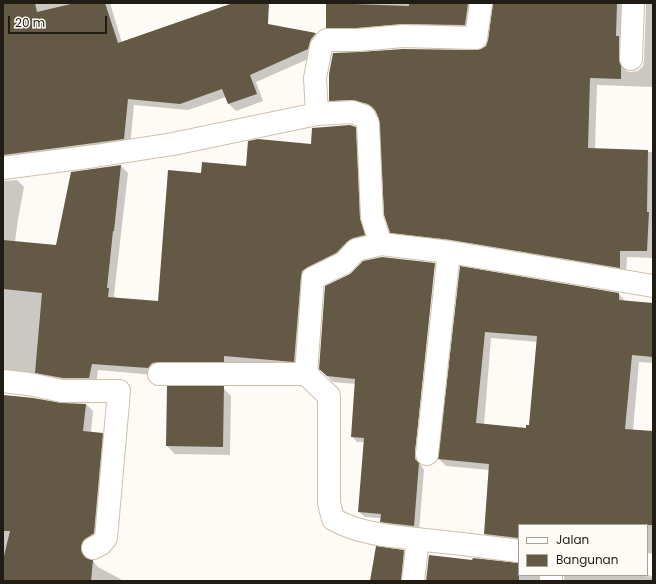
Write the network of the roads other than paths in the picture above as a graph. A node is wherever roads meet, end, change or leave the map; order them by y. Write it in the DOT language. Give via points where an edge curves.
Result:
graph roads {
  1 [pos="481,3"];
  2 [pos="633,3"];
  3 [pos="631,59"];
  4 [pos="317,114"];
  5 [pos="3,168"];
  6 [pos="381,244"];
  7 [pos="449,252"];
  8 [pos="653,286"];
  9 [pos="159,374"];
  10 [pos="306,374"];
  11 [pos="3,381"];
  12 [pos="427,454"];
  13 [pos="418,539"];
  14 [pos="93,548"];
  15 [pos="518,551"];
  16 [pos="413,581"];
  1 -- 4 [label="street" via="476,38 403,36 327,40 321,47 315,78"];
  2 -- 3 [label="street"];
  4 -- 5 [label="street" via="173,144"];
  4 -- 6 [label="street" via="352,112 364,116 368,124 372,217"];
  6 -- 7 [label="street"];
  6 -- 10 [label="street" via="356,250 344,263 313,278"];
  7 -- 8 [label="street"];
  7 -- 12 [label="street"];
  9 -- 10 [label="street"];
  10 -- 13 [label="street" via="329,396 329,503 333,519 368,532"];
  11 -- 14 [label="street" via="62,391 119,391 106,538"];
  13 -- 15 [label="street"];
  13 -- 16 [label="street"];
}
